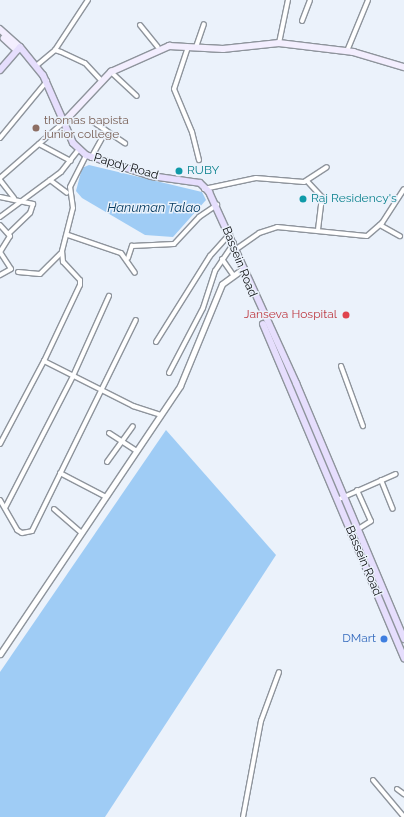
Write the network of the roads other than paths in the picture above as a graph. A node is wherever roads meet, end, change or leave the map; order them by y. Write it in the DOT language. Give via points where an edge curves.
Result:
graph roads {
  1 [pos="88,0"];
  2 [pos="288,0"];
  3 [pos="310,0"];
  4 [pos="368,0"];
  5 [pos="302,21"];
  6 [pos="204,24"];
  7 [pos="140,25"];
  8 [pos="0,29"];
  9 [pos="0,34"];
  10 [pos="280,43"];
  11 [pos="158,47"];
  12 [pos="188,47"];
  13 [pos="196,47"];
  14 [pos="18,49"];
  15 [pos="55,50"];
  16 [pos="347,51"];
  17 [pos="36,66"];
  18 [pos="404,67"];
  19 [pos="0,70"];
  20 [pos="111,72"];
  21 [pos="101,80"];
  22 [pos="46,82"];
  23 [pos="137,96"];
  24 [pos="92,121"];
  25 [pos="63,123"];
  26 [pos="106,131"];
  27 [pos="0,138"];
  28 [pos="125,143"];
  29 [pos="39,144"];
  30 [pos="77,151"];
  31 [pos="87,157"];
  32 [pos="199,160"];
  33 [pos="71,161"];
  34 [pos="326,167"];
  35 [pos="0,179"];
  36 [pos="50,180"];
  37 [pos="307,181"];
  38 [pos="204,189"];
  39 [pos="404,189"];
  40 [pos="67,192"];
  41 [pos="0,198"];
  42 [pos="14,198"];
  43 [pos="24,200"];
  44 [pos="216,205"];
  45 [pos="0,216"];
  46 [pos="0,225"];
  47 [pos="380,225"];
  48 [pos="318,229"];
  49 [pos="8,233"];
  50 [pos="229,234"];
  51 [pos="68,235"];
  52 [pos="400,236"];
  53 [pos="234,247"];
  54 [pos="62,251"];
  55 [pos="128,258"];
  56 [pos="222,259"];
  57 [pos="242,268"];
  58 [pos="0,269"];
  59 [pos="18,272"];
  60 [pos="135,274"];
  61 [pos="2,275"];
  62 [pos="233,275"];
  63 [pos="108,296"];
  64 [pos="136,320"];
  65 [pos="156,342"];
  66 [pos="44,361"];
  67 [pos="341,366"];
  68 [pos="169,373"];
  69 [pos="73,376"];
  70 [pos="101,390"];
  71 [pos="161,415"];
  72 [pos="133,426"];
  73 [pos="363,426"];
  74 [pos="109,433"];
  75 [pos="315,435"];
  76 [pos="122,441"];
  77 [pos="0,444"];
  78 [pos="137,451"];
  79 [pos="107,462"];
  80 [pos="60,473"];
  81 [pos="396,474"];
  82 [pos="381,480"];
  83 [pos="357,490"];
  84 [pos="344,496"];
  85 [pos="106,498"];
  86 [pos="0,500"];
  87 [pos="337,500"];
  88 [pos="5,508"];
  89 [pos="54,509"];
  90 [pos="393,509"];
  91 [pos="358,529"];
  92 [pos="82,533"];
  93 [pos="404,639"];
  94 [pos="0,654"];
  95 [pos="403,654"];
  96 [pos="279,672"];
  97 [pos="373,780"];
  98 [pos="397,788"];
  99 [pos="404,794"];
  100 [pos="243,817"];
  101 [pos="404,817"];
  1 -- 15 [label="street"];
  2 -- 10 [label="street"];
  3 -- 5 [label="street"];
  4 -- 16 [label="street"];
  6 -- 13 [label="street"];
  7 -- 11 [label="street"];
  8 -- 14 [label="main road"];
  9 -- 14 [label="main road"];
  10 -- 13 [label="main road" via="223,49"];
  10 -- 16 [label="main road"];
  11 -- 12 [label="main road"];
  11 -- 20 [label="main road"];
  12 -- 13 [label="main road"];
  12 -- 32 [label="street" via="174,89 192,132"];
  14 -- 17 [label="main road"];
  14 -- 19 [label="main road"];
  14 -- 22 [label="main road"];
  15 -- 17 [label="street"];
  15 -- 21 [label="street" via="81,61"];
  16 -- 18 [label="main road"];
  17 -- 22 [label="main road"];
  20 -- 21 [label="main road"];
  20 -- 23 [label="street"];
  21 -- 25 [label="main road"];
  22 -- 25 [label="main road, Papdy Road"];
  22 -- 27 [label="street"];
  24 -- 26 [label="street"];
  25 -- 29 [label="street"];
  25 -- 30 [label="main road, Papdy Road"];
  26 -- 28 [label="street"];
  26 -- 31 [label="street"];
  29 -- 33 [label="street"];
  29 -- 35 [label="street"];
  30 -- 31 [label="main road, Papdy Road"];
  30 -- 33 [label="street"];
  31 -- 38 [label="main road, Papdy Road" via="151,176 191,181"];
  31 -- 51 [label="street" via="70,186 73,208"];
  33 -- 36 [label="street"];
  34 -- 37 [label="street"];
  35 -- 42 [label="street"];
  36 -- 40 [label="street"];
  36 -- 43 [label="street"];
  37 -- 38 [label="street" via="256,178"];
  37 -- 48 [label="street" via="322,197"];
  38 -- 44 [label="main road, Bassein Road"];
  39 -- 47 [label="street"];
  41 -- 42 [label="street"];
  42 -- 43 [label="street"];
  43 -- 45 [label="street"];
  43 -- 49 [label="street" via="34,206"];
  44 -- 50 [label="main road, Bassein Road"];
  44 -- 55 [label="street" via="174,244 132,246"];
  46 -- 49 [label="street"];
  47 -- 48 [label="street" via="368,236 340,236"];
  47 -- 52 [label="street"];
  48 -- 53 [label="street" via="271,228"];
  49 -- 61 [label="street" via="6,246 0,252 11,269"];
  50 -- 53 [label="main road, Bassein Road"];
  50 -- 65 [label="street"];
  51 -- 54 [label="street"];
  51 -- 55 [label="street"];
  53 -- 56 [label="street"];
  53 -- 57 [label="main road, Bassein Road"];
  54 -- 59 [label="street" via="40,274"];
  54 -- 66 [label="street" via="63,262 80,280 80,285"];
  55 -- 60 [label="street"];
  56 -- 62 [label="street"];
  56 -- 68 [label="street" via="189,339"];
  57 -- 62 [label="street"];
  57 -- 75 [label="main road, Bassein Road"];
  58 -- 61 [label="street"];
  62 -- 71 [label="street" via="222,284 180,386"];
  63 -- 69 [label="street"];
  64 -- 70 [label="street"];
  66 -- 69 [label="street"];
  66 -- 77 [label="street"];
  67 -- 73 [label="street"];
  69 -- 70 [label="street"];
  69 -- 88 [label="street"];
  70 -- 71 [label="street"];
  70 -- 80 [label="street"];
  71 -- 78 [label="street"];
  72 -- 76 [label="street"];
  74 -- 76 [label="street"];
  75 -- 84 [label="main road, Bassein Road"];
  75 -- 87 [label="main road, Bassein Road"];
  76 -- 78 [label="street"];
  76 -- 79 [label="street"];
  78 -- 85 [label="street"];
  80 -- 85 [label="street"];
  80 -- 88 [label="street" via="28,533 17,530"];
  81 -- 82 [label="street"];
  82 -- 83 [label="street"];
  82 -- 90 [label="street"];
  83 -- 84 [label="street"];
  83 -- 91 [label="street" via="371,521"];
  84 -- 87 [label="street"];
  84 -- 91 [label="main road, Bassein Road"];
  85 -- 92 [label="street"];
  86 -- 88 [label="street"];
  87 -- 95 [label="main road, Bassein Road"];
  89 -- 92 [label="street"];
  91 -- 93 [label="main road, Bassein Road"];
  92 -- 94 [label="street"];
  96 -- 100 [label="street" via="261,721"];
  97 -- 101 [label="street"];
  98 -- 99 [label="street"];
}
